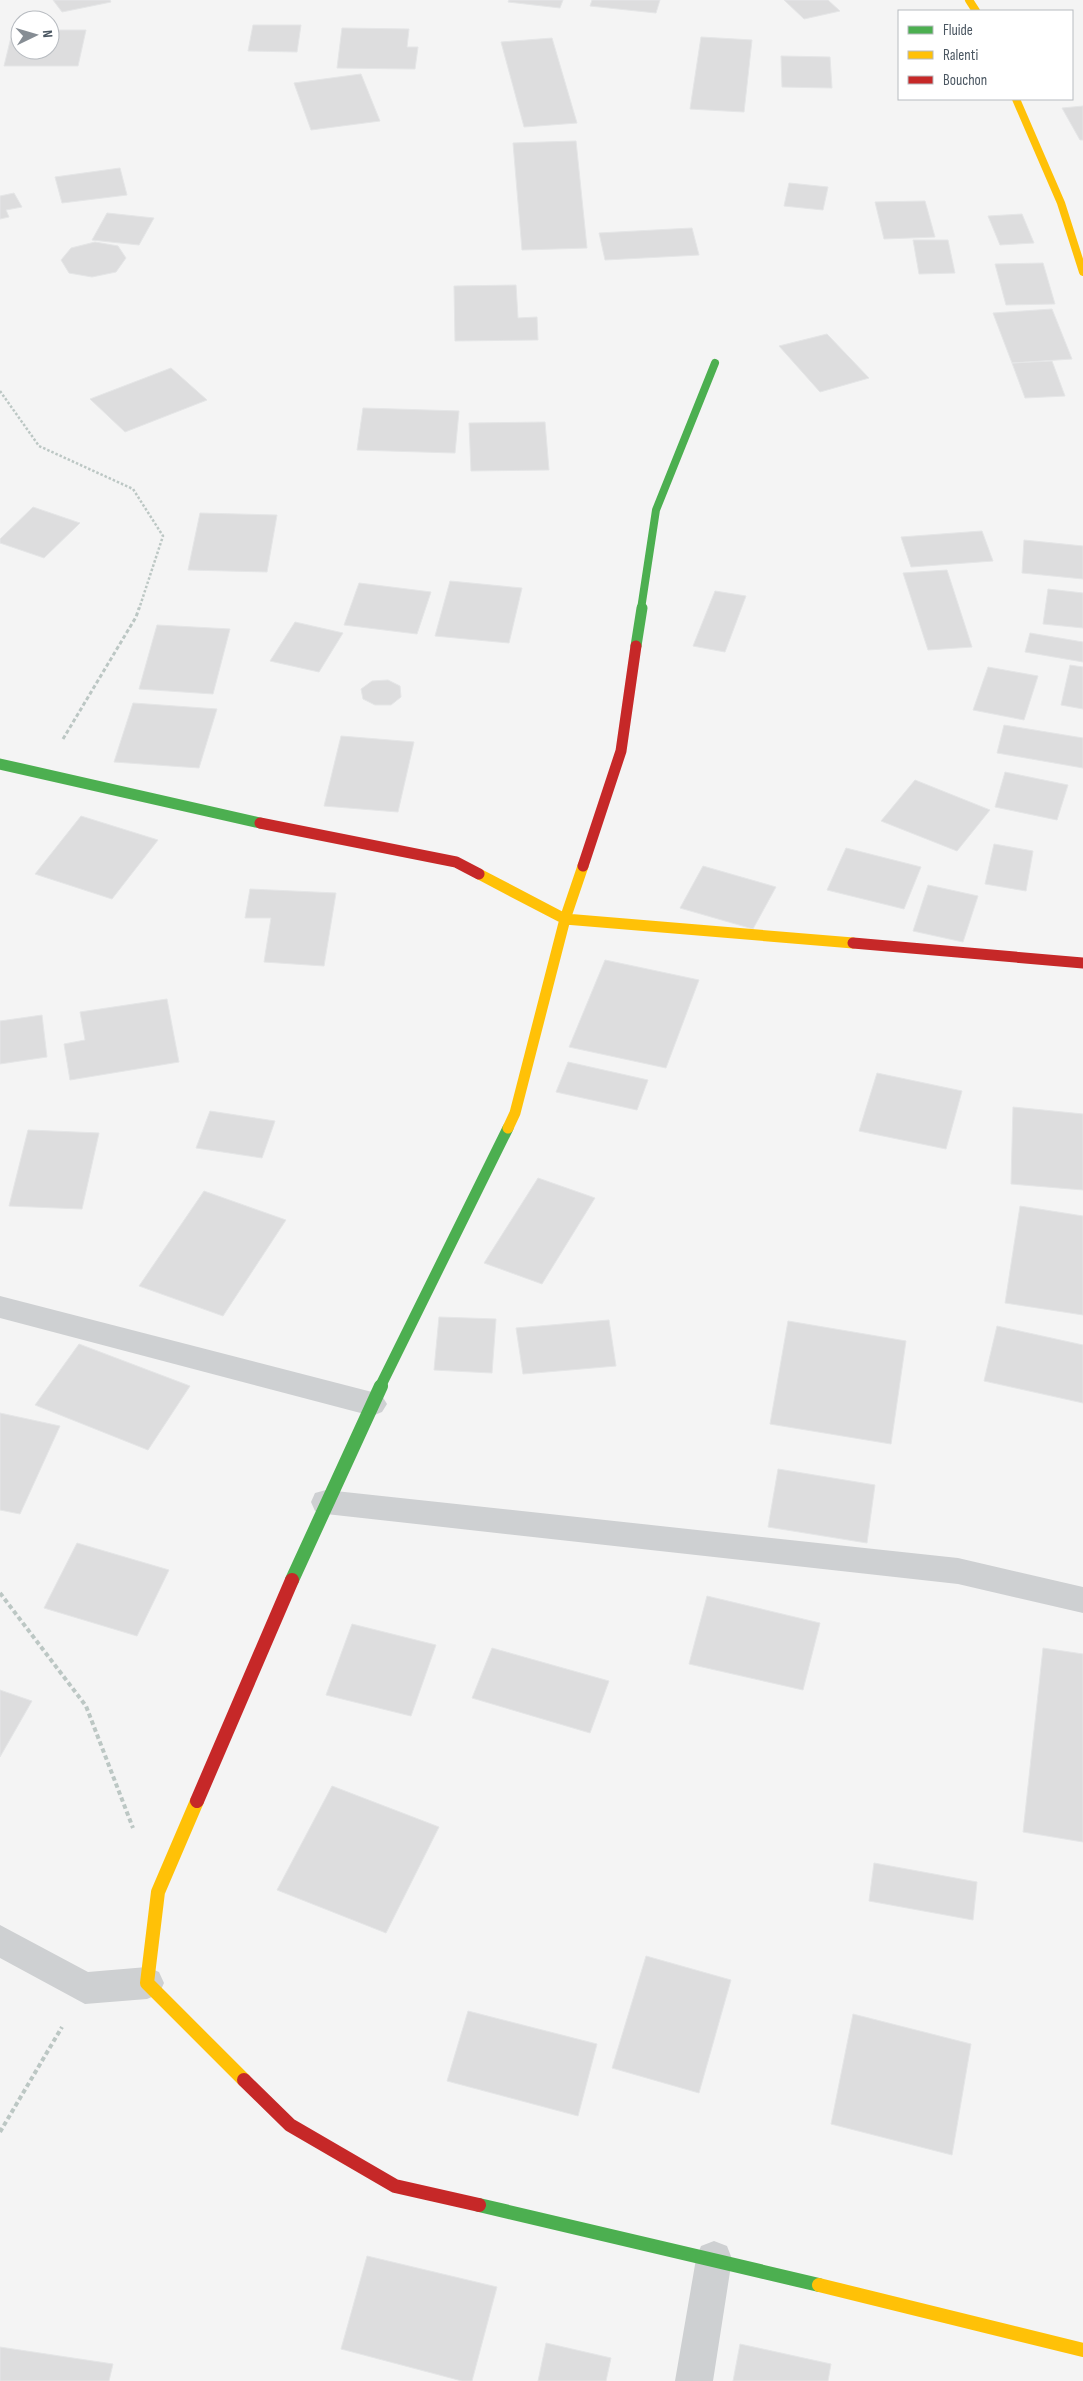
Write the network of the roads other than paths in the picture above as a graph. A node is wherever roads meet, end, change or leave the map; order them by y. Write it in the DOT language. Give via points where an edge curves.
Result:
graph roads {
  1 [pos="1016,100"];
  2 [pos="1083,272"];
  3 [pos="715,363"];
  4 [pos="0,764"];
  5 [pos="565,920"];
  6 [pos="1083,963"];
  7 [pos="0,1307"];
  8 [pos="372,1404"];
  9 [pos="326,1502"];
  10 [pos="1083,1600"];
  11 [pos="0,1940"];
  12 [pos="147,1984"];
  13 [pos="714,2259"];
  14 [pos="1083,2350"];
  15 [pos="694,2381"];
  1 -- 2 [label="street" via="1061,203"];
  3 -- 5 [label="street" via="656,510 621,751"];
  4 -- 5 [label="street" via="206,812 456,862"];
  5 -- 6 [label="street"];
  5 -- 8 [label="street" via="515,1113"];
  7 -- 8 [label="street"];
  8 -- 9 [label="street"];
  9 -- 10 [label="street" via="958,1571"];
  9 -- 12 [label="street" via="158,1892"];
  11 -- 12 [label="street" via="85,1988"];
  12 -- 13 [label="street" via="290,2125 395,2186"];
  13 -- 14 [label="street"];
  13 -- 15 [label="street"];
}
